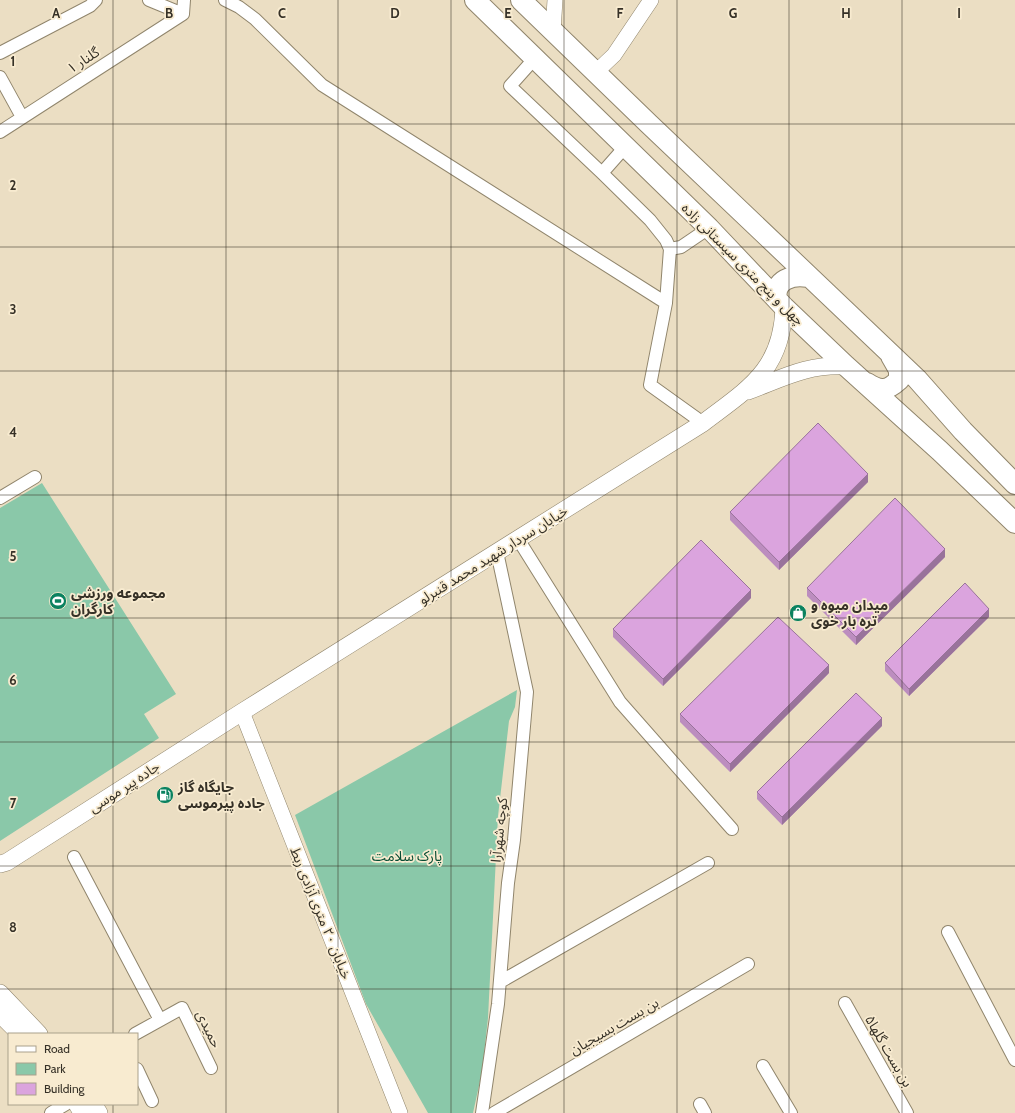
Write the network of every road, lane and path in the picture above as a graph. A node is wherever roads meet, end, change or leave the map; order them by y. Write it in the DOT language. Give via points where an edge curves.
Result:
graph roads {
  1 [pos="96,0"];
  2 [pos="149,0"];
  3 [pos="184,0"];
  4 [pos="225,0"];
  5 [pos="475,0"];
  6 [pos="521,0"];
  7 [pos="555,0"];
  8 [pos="651,0"];
  9 [pos="183,14"];
  10 [pos="553,31"];
  11 [pos="0,52"];
  12 [pos="535,58"];
  13 [pos="596,72"];
  14 [pos="0,77"];
  15 [pos="22,117"];
  16 [pos="0,132"];
  17 [pos="625,147"];
  18 [pos="602,173"];
  19 [pos="708,228"];
  20 [pos="670,249"];
  21 [pos="808,277"];
  22 [pos="666,303"];
  23 [pos="781,303"];
  24 [pos="888,352"];
  25 [pos="846,366"];
  26 [pos="865,382"];
  27 [pos="741,394"];
  28 [pos="703,423"];
  29 [pos="35,477"];
  30 [pos="1015,484"];
  31 [pos="0,498"];
  32 [pos="1015,523"];
  33 [pos="518,539"];
  34 [pos="497,552"];
  35 [pos="242,712"];
  36 [pos="732,829"];
  37 [pos="74,856"];
  38 [pos="708,864"];
  39 [pos="2,866"];
  40 [pos="948,932"];
  41 [pos="748,964"];
  42 [pos="500,982"];
  43 [pos="0,993"];
  44 [pos="845,1003"];
  45 [pos="0,1014"];
  46 [pos="160,1020"];
  47 [pos="19,1033"];
  48 [pos="38,1033"];
  49 [pos="137,1033"];
  50 [pos="1015,1060"];
  51 [pos="763,1066"];
  52 [pos="211,1068"];
  53 [pos="138,1071"];
  54 [pos="152,1101"];
  55 [pos="64,1105"];
  56 [pos="51,1113"];
  57 [pos="400,1113"];
  58 [pos="482,1113"];
  59 [pos="494,1113"];
  60 [pos="791,1113"];
  61 [pos="907,1113"];
  1 -- 11 [label="street" via="90,6"];
  2 -- 9 [label="street"];
  3 -- 9 [label="street"];
  4 -- 22 [label="street" via="255,19 322,85"];
  5 -- 12 [label="highway, چهل و پنج متری سیستانی زاده"];
  6 -- 10 [label="highway"];
  7 -- 10 [label="street"];
  8 -- 13 [label="street" via="614,55"];
  9 -- 15 [label="street, ۱ گلنار"];
  10 -- 13 [label="highway"];
  12 -- 17 [label="highway, چهل و پنج متری سیستانی زاده"];
  12 -- 18 [label="street" via="510,86"];
  13 -- 21 [label="highway"];
  14 -- 15 [label="street"];
  15 -- 16 [label="street, ۱ گلنار"];
  17 -- 18 [label="street"];
  17 -- 19 [label="highway, چهل و پنج متری سیستانی زاده"];
  18 -- 20 [label="street" via="650,220"];
  19 -- 20 [label="street" via="681,247"];
  19 -- 23 [label="highway, چهل و پنج متری سیستانی زاده"];
  20 -- 22 [label="street"];
  21 -- 23 [label="highway" via="792,276 780,285 776,292"];
  21 -- 24 [label="highway"];
  22 -- 28 [label="street" via="650,385"];
  23 -- 25 [label="highway, چهل و پنج متری سیستانی زاده"];
  23 -- 27 [label="main road" via="784,322 776,351 766,370"];
  24 -- 26 [label="highway" via="899,370 899,380 892,388 884,389 876,389"];
  24 -- 30 [label="highway" via="917,379"];
  25 -- 26 [label="highway, چهل و پنج متری سیستانی زاده"];
  25 -- 27 [label="main road" via="821,366 801,370"];
  26 -- 32 [label="highway, چهل و پنج متری سیستانی زاده"];
  27 -- 28 [label="main road, خیابان سردار شهید محمد قنبرلو"];
  28 -- 33 [label="main road, خیابان سردار شهید محمد قنبرلو"];
  29 -- 31 [label="street"];
  33 -- 34 [label="main road, خیابان سردار شهید محمد قنبرلو"];
  33 -- 36 [label="street" via="620,702"];
  34 -- 35 [label="main road, خیابان سردار شهید محمد قنبرلو"];
  34 -- 42 [label="street, کوچه شهرآرا" via="527,692"];
  35 -- 39 [label="main road, جاده پیر موسی"];
  35 -- 57 [label="street, خیابان ۲۰ متری آزادی ربط"];
  37 -- 46 [label="street"];
  38 -- 42 [label="street"];
  40 -- 50 [label="street"];
  41 -- 59 [label="street, بن بست بسیجیان"];
  42 -- 58 [label="street, کوچه شهرآرا"];
  43 -- 48 [label="main road"];
  44 -- 61 [label="street, بن بست گلها۵"];
  45 -- 47 [label="main road"];
  46 -- 49 [label="street, حمیدی"];
  46 -- 52 [label="street, حمیدی" via="182,1008"];
  51 -- 60 [label="street"];
  53 -- 54 [label="street"];
  55 -- 56 [label="street"];
}
